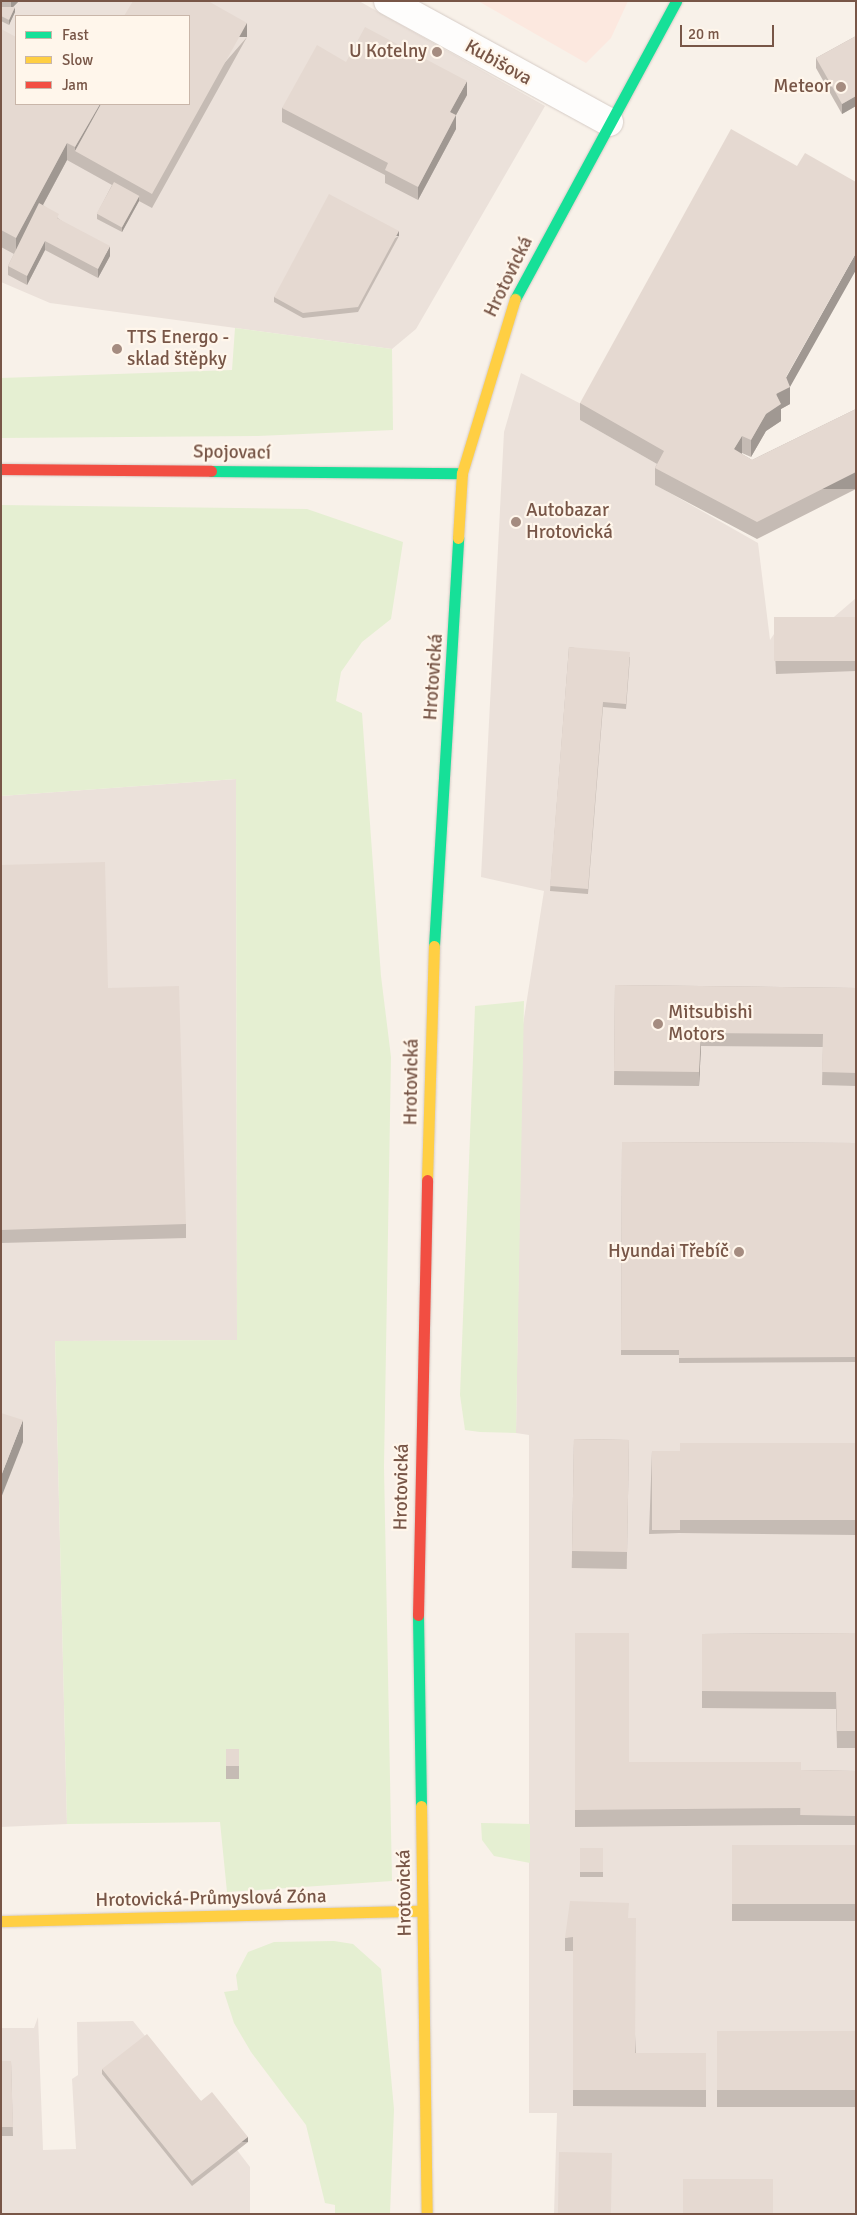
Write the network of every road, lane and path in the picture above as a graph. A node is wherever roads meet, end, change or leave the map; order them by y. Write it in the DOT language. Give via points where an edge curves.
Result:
graph roads {
  1 [pos="388,1"];
  2 [pos="676,1"];
  3 [pos="609,122"];
  4 [pos="1,469"];
  5 [pos="462,473"];
  6 [pos="422,1911"];
  7 [pos="1,1921"];
  8 [pos="426,2214"];
  1 -- 3 [label="street, Kubišova"];
  2 -- 3 [label="main road, Hrotovická"];
  3 -- 5 [label="main road, Hrotovická" via="511,306"];
  4 -- 5 [label="main road, Spojovací"];
  5 -- 6 [label="main road, Hrotovická" via="432,984 418,1582"];
  6 -- 7 [label="main road, Hrotovická-Průmyslová Zóna"];
  6 -- 8 [label="main road, Hrotovická"];
}
